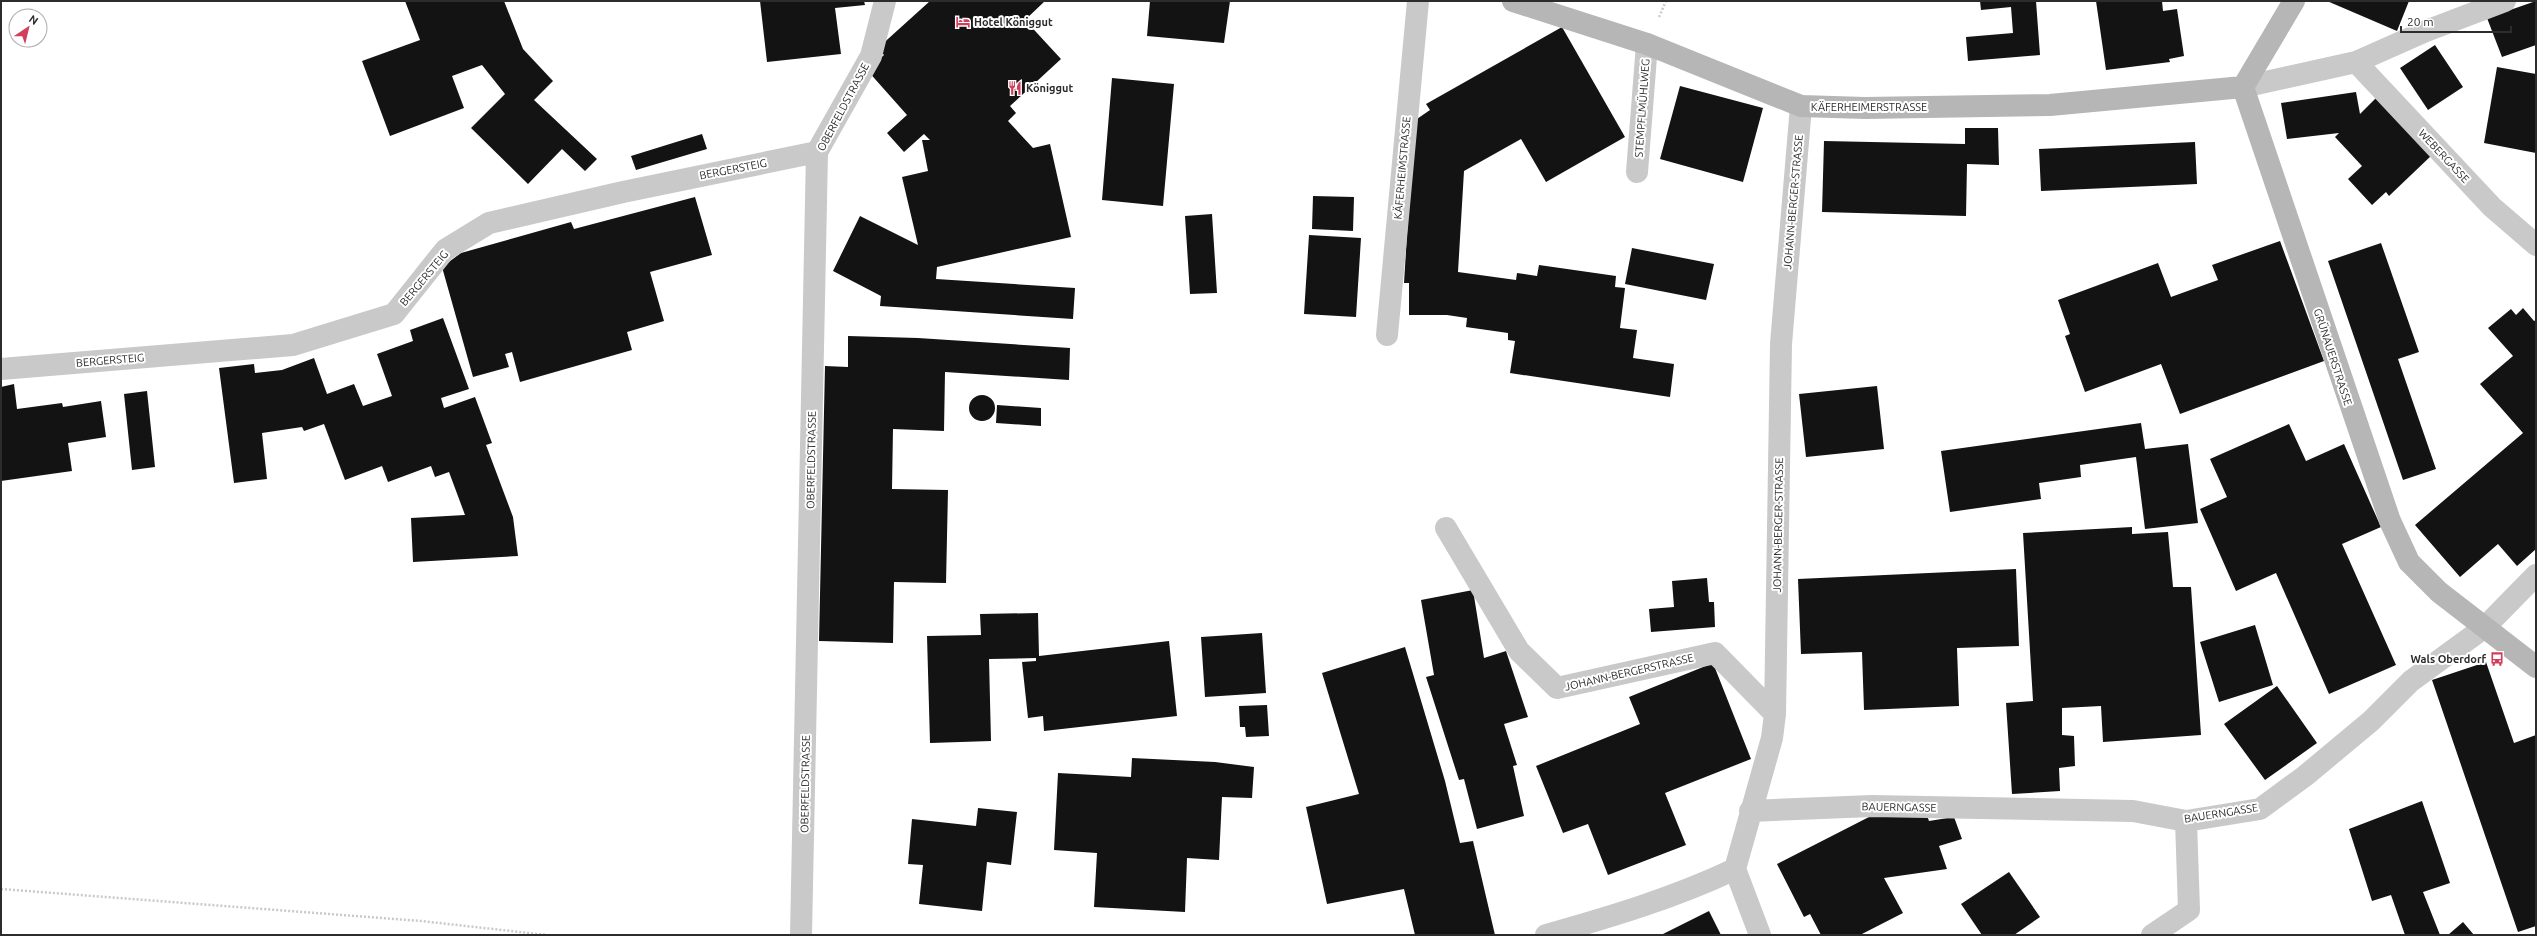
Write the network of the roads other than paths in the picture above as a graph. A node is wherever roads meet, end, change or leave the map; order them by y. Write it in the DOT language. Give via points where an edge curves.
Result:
graph roads {
  1 [pos="885,1"];
  2 [pos="1418,1"];
  3 [pos="1513,1"];
  4 [pos="2294,1"];
  5 [pos="2505,1"];
  6 [pos="1647,44"];
  7 [pos="2356,62"];
  8 [pos="2243,87"];
  9 [pos="1801,106"];
  10 [pos="817,152"];
  11 [pos="1637,172"];
  12 [pos="2536,245"];
  13 [pos="1387,336"];
  14 [pos="1,368"];
  15 [pos="1446,528"];
  16 [pos="2536,575"];
  17 [pos="2485,627"];
  18 [pos="2536,667"];
  19 [pos="1775,714"];
  20 [pos="1750,811"];
  21 [pos="2186,820"];
  22 [pos="1735,869"];
  23 [pos="801,935"];
  24 [pos="1546,935"];
  25 [pos="1760,935"];
  26 [pos="2152,935"];
  1 -- 10 [label="street, OBERFELDSTRASSE" via="871,56"];
  2 -- 13 [label="street, KÄFERHEIMSTRASSE"];
  3 -- 6 [label="street, KÄFERHEIMERSTRASSE"];
  4 -- 8 [label="street"];
  5 -- 7 [label="street" via="2426,31"];
  6 -- 9 [label="street, KÄFERHEIMERSTRASSE"];
  6 -- 11 [label="street, STEMPFLMÜHLWEG"];
  7 -- 8 [label="street"];
  7 -- 12 [label="street, WEBERGASSE" via="2492,207"];
  8 -- 9 [label="street, KÄFERHEIMERSTRASSE" via="2050,105 1865,108"];
  8 -- 17 [label="street, GRÜNAUERSTRASSE" via="2390,521 2409,562 2439,592"];
  9 -- 19 [label="street, JOHANN-BERGER-STRASSE" via="1781,344"];
  10 -- 14 [label="street, BERGERSTEIG" via="489,223 445,250 394,314 293,345"];
  10 -- 23 [label="street, OBERFELDSTRASSE"];
  15 -- 19 [label="street, JOHANN-BERGERSTRASSE" via="1520,651 1557,688 1715,653"];
  16 -- 17 [label="street, BAUERNGASSE"];
  17 -- 18 [label="street, GRÜNAUERSTRASSE"];
  17 -- 21 [label="street, BAUERNGASSE" via="2411,681 2370,721 2305,776 2260,809"];
  19 -- 20 [label="street, JOHANN-BERGER-STRASSE" via="1772,738"];
  20 -- 21 [label="street, BAUERNGASSE" via="1872,806 2133,811"];
  20 -- 22 [label="street, JOHANN-BERGER-STRASSE"];
  21 -- 26 [label="street" via="2190,910"];
  22 -- 24 [label="street" via="1700,886 1604,919"];
  22 -- 25 [label="street"];
}
